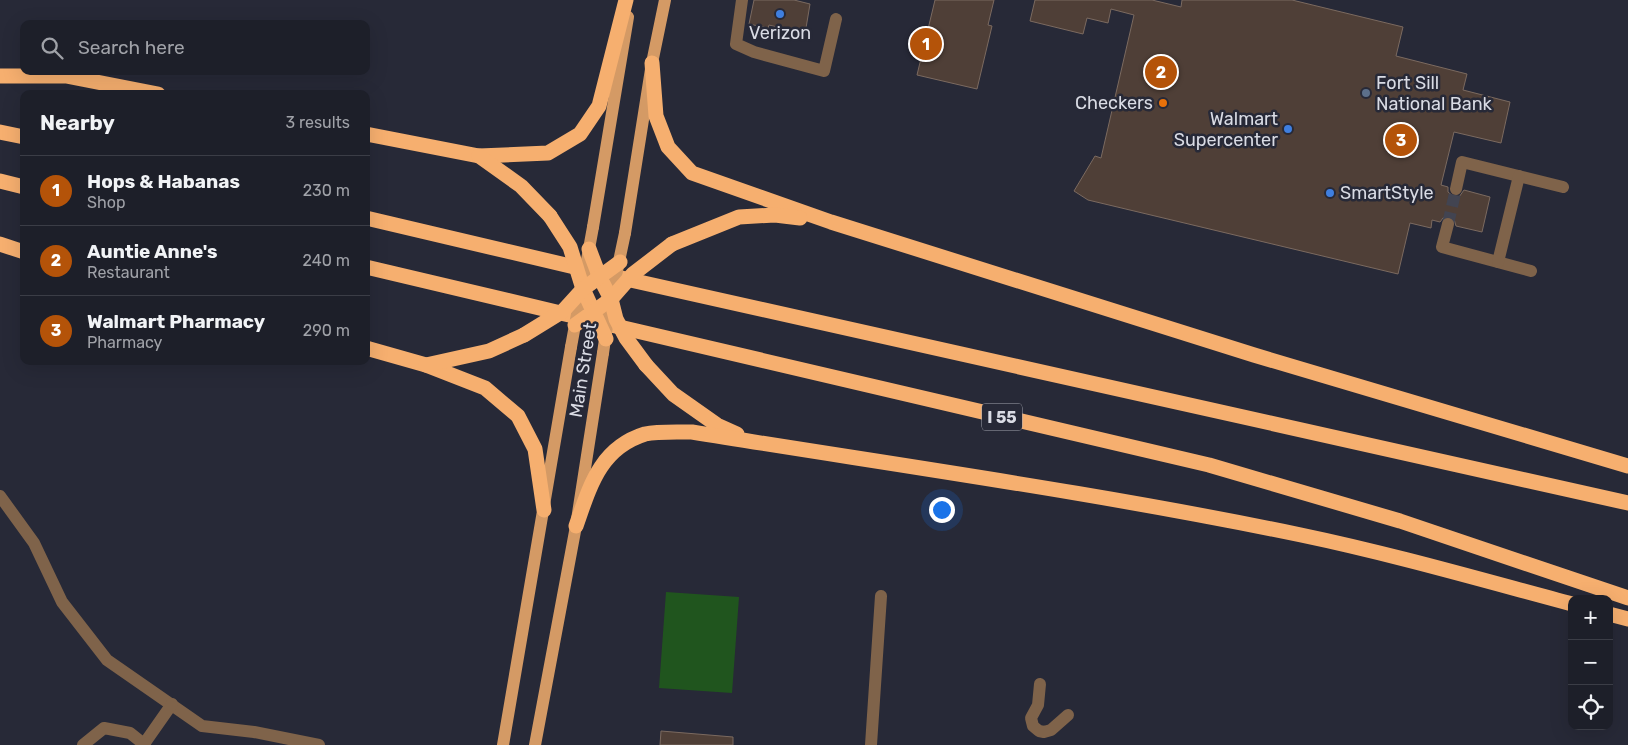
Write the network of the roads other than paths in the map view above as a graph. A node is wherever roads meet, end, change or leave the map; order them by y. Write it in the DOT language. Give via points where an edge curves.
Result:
graph roads {
  1 [pos="626,0"];
  2 [pos="631,0"];
  3 [pos="665,0"];
  4 [pos="742,0"];
  5 [pos="836,19"];
  6 [pos="652,63"];
  7 [pos="0,76"];
  8 [pos="138,90"];
  9 [pos="0,132"];
  10 [pos="370,135"];
  11 [pos="20,136"];
  12 [pos="480,156"];
  13 [pos="1519,176"];
  14 [pos="0,181"];
  15 [pos="20,186"];
  16 [pos="1563,187"];
  17 [pos="1456,189"];
  18 [pos="370,219"];
  19 [pos="832,222"];
  20 [pos="1448,224"];
  21 [pos="0,244"];
  22 [pos="589,249"];
  23 [pos="20,251"];
  24 [pos="620,262"];
  25 [pos="1498,262"];
  26 [pos="370,268"];
  27 [pos="1531,271"];
  28 [pos="600,278"];
  29 [pos="583,290"];
  30 [pos="611,299"];
  31 [pos="594,311"];
  32 [pos="575,325"];
  33 [pos="604,346"];
  34 [pos="370,349"];
  35 [pos="426,365"];
  36 [pos="757,443"];
  37 [pos="1628,466"];
  38 [pos="0,496"];
  39 [pos="1628,503"];
  40 [pos="544,510"];
  41 [pos="576,526"];
  42 [pos="881,596"];
  43 [pos="1628,598"];
  44 [pos="1568,603"];
  45 [pos="1613,615"];
  46 [pos="1628,619"];
  47 [pos="1040,684"];
  48 [pos="172,704"];
  49 [pos="1068,715"];
  50 [pos="501,743"];
  51 [pos="83,745"];
  52 [pos="145,745"];
  53 [pos="315,745"];
  54 [pos="535,745"];
  55 [pos="870,745"];
  1 -- 12 [label="highway" via="600,106 580,134 548,153"];
  2 -- 22 [label="main road, Main Street, bridge"];
  3 -- 6 [label="main road, Main Street"];
  4 -- 5 [label="street" via="736,44 824,71"];
  6 -- 19 [label="highway" via="656,116 668,147 692,173"];
  6 -- 24 [label="main road, Main Street, bridge"];
  7 -- 8 [label="highway" via="66,76"];
  9 -- 11 [label="highway"];
  10 -- 12 [label="highway"];
  12 -- 29 [label="highway, bridge" via="522,186 550,216 570,247"];
  13 -- 16 [label="street"];
  13 -- 17 [label="street" via="1462,162"];
  13 -- 25 [label="street"];
  14 -- 15 [label="highway"];
  18 -- 39 [label="highway" via="540,260"];
  19 -- 30 [label="highway, bridge" via="775,215 739,217 672,244 633,274"];
  19 -- 37 [label="highway" via="1254,355"];
  20 -- 25 [label="street" via="1442,246"];
  21 -- 23 [label="highway"];
  22 -- 28 [label="highway, bridge"];
  22 -- 29 [label="main road, Main Street, bridge"];
  24 -- 28 [label="highway, bridge"];
  24 -- 30 [label="main road, Main Street, bridge"];
  25 -- 27 [label="street"];
  26 -- 43 [label="highway, I 55" via="1209,465 1400,521"];
  28 -- 29 [label="highway, bridge"];
  28 -- 30 [label="highway, bridge"];
  29 -- 31 [label="highway, bridge"];
  29 -- 32 [label="main road, Main Street, bridge"];
  29 -- 35 [label="highway, bridge" via="563,311 524,335 489,351"];
  30 -- 31 [label="highway, bridge"];
  30 -- 33 [label="main road, Main Street, bridge"];
  30 -- 36 [label="highway, bridge" via="616,320 626,338 673,394 717,424"];
  31 -- 32 [label="highway, bridge"];
  31 -- 33 [label="highway, bridge"];
  32 -- 40 [label="main road, Main Street, bridge"];
  33 -- 41 [label="main road, Main Street"];
  34 -- 35 [label="highway"];
  35 -- 40 [label="highway" via="485,388 518,416 536,449"];
  36 -- 41 [label="highway" via="692,432 646,434 616,448 602,463 589,487"];
  36 -- 44 [label="highway" via="1092,495 1301,535"];
  38 -- 48 [label="street" via="34,543 62,602 108,660"];
  40 -- 50 [label="main road, Main Street"];
  41 -- 54 [label="main road, Main Street"];
  42 -- 55 [label="street"];
  45 -- 46 [label="highway"];
  47 -- 49 [label="street" via="1038,705 1031,718 1033,726 1038,731 1051,730"];
  48 -- 52 [label="street"];
  48 -- 53 [label="street" via="202,726 254,732"];
  51 -- 52 [label="street" via="104,728 130,733"];
}
